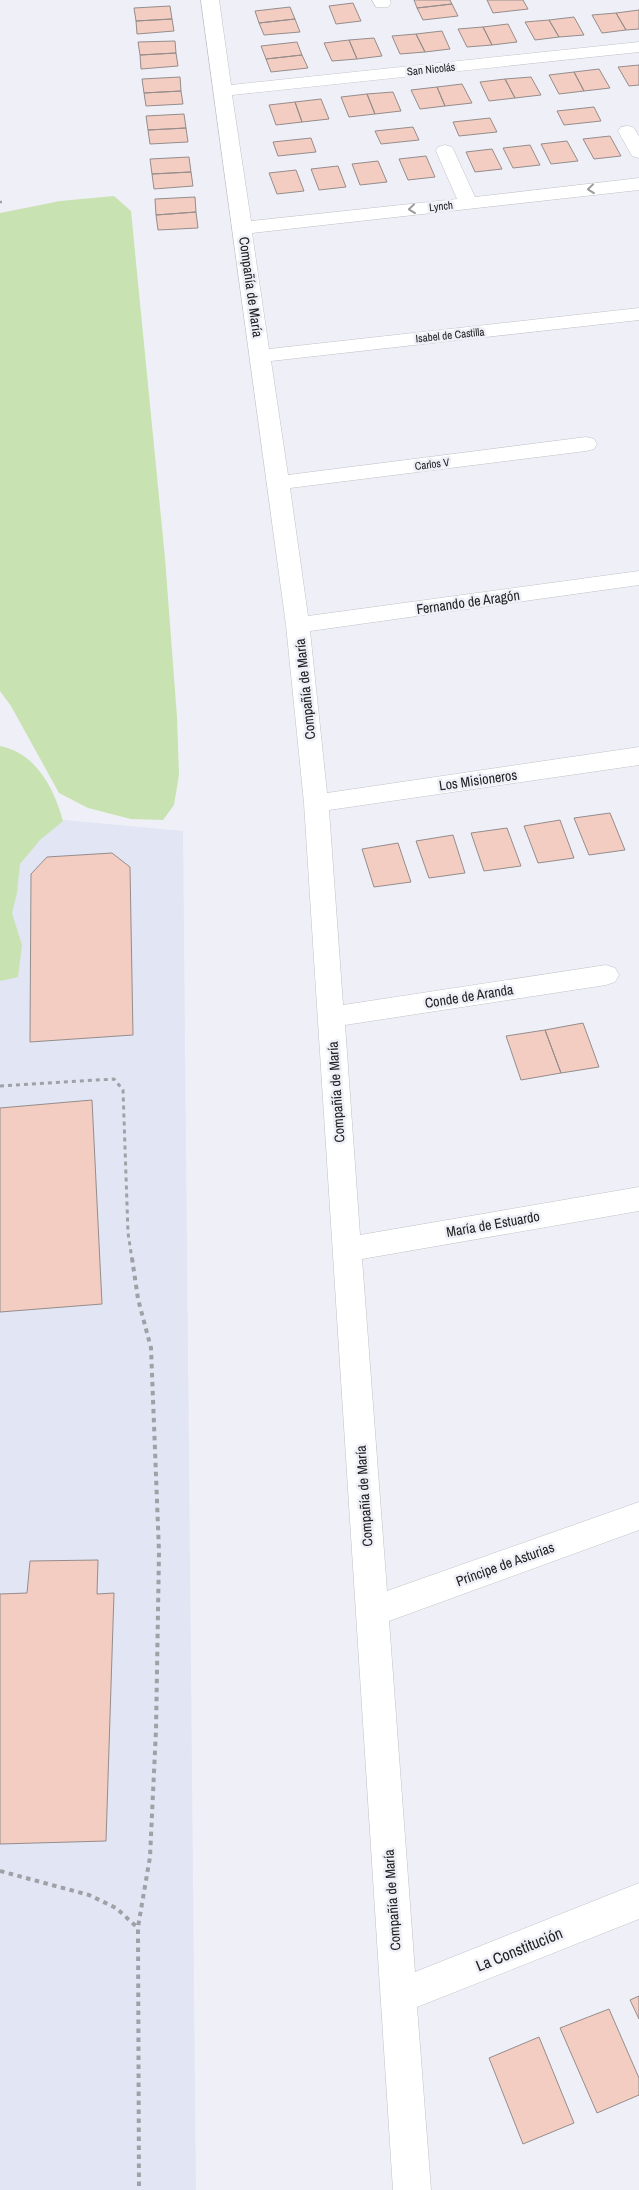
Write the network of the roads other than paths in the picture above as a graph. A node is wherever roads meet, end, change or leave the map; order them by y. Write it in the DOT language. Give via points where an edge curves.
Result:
graph roads {
  1 [pos="210,0"];
  2 [pos="639,47"];
  3 [pos="223,90"];
  4 [pos="628,131"];
  5 [pos="445,151"];
  6 [pos="639,152"];
  7 [pos="639,184"];
  8 [pos="468,203"];
  9 [pos="242,228"];
  10 [pos="639,314"];
  11 [pos="261,356"];
  12 [pos="586,444"];
  13 [pos="278,483"];
  14 [pos="639,578"];
  15 [pos="298,625"];
  16 [pos="639,756"];
  17 [pos="316,803"];
  18 [pos="606,975"];
  19 [pos="331,1018"];
  20 [pos="639,1199"];
  21 [pos="347,1249"];
  22 [pos="639,1516"];
  23 [pos="372,1612"];
  24 [pos="639,1901"];
  25 [pos="399,1996"];
  26 [pos="412,2190"];
  1 -- 3 [label="street, Compañía de María"];
  2 -- 3 [label="street, San Nicolás"];
  3 -- 9 [label="street, Compañía de María"];
  4 -- 6 [label="street"];
  5 -- 8 [label="street"];
  7 -- 8 [label="street, Lynch, one-way"];
  8 -- 9 [label="street, Lynch, one-way"];
  9 -- 11 [label="street, Compañía de María"];
  10 -- 11 [label="street, Isabel de Castilla"];
  11 -- 13 [label="street, Compañía de María"];
  12 -- 13 [label="street, Carlos V"];
  13 -- 15 [label="street, Compañía de María"];
  14 -- 15 [label="street, Fernando de Aragón"];
  15 -- 17 [label="street, Compañía de María"];
  16 -- 17 [label="street, Los Misioneros"];
  17 -- 19 [label="street, Compañía de María"];
  18 -- 19 [label="street, Conde de Aranda"];
  19 -- 21 [label="street, Compañía de María"];
  20 -- 21 [label="street, María de Estuardo"];
  21 -- 23 [label="street, Compañía de María"];
  22 -- 23 [label="street, Príncipe de Asturias"];
  23 -- 25 [label="street, Compañía de María"];
  24 -- 25 [label="street, La Constitución"];
  25 -- 26 [label="street, Compañía de María"];
}
